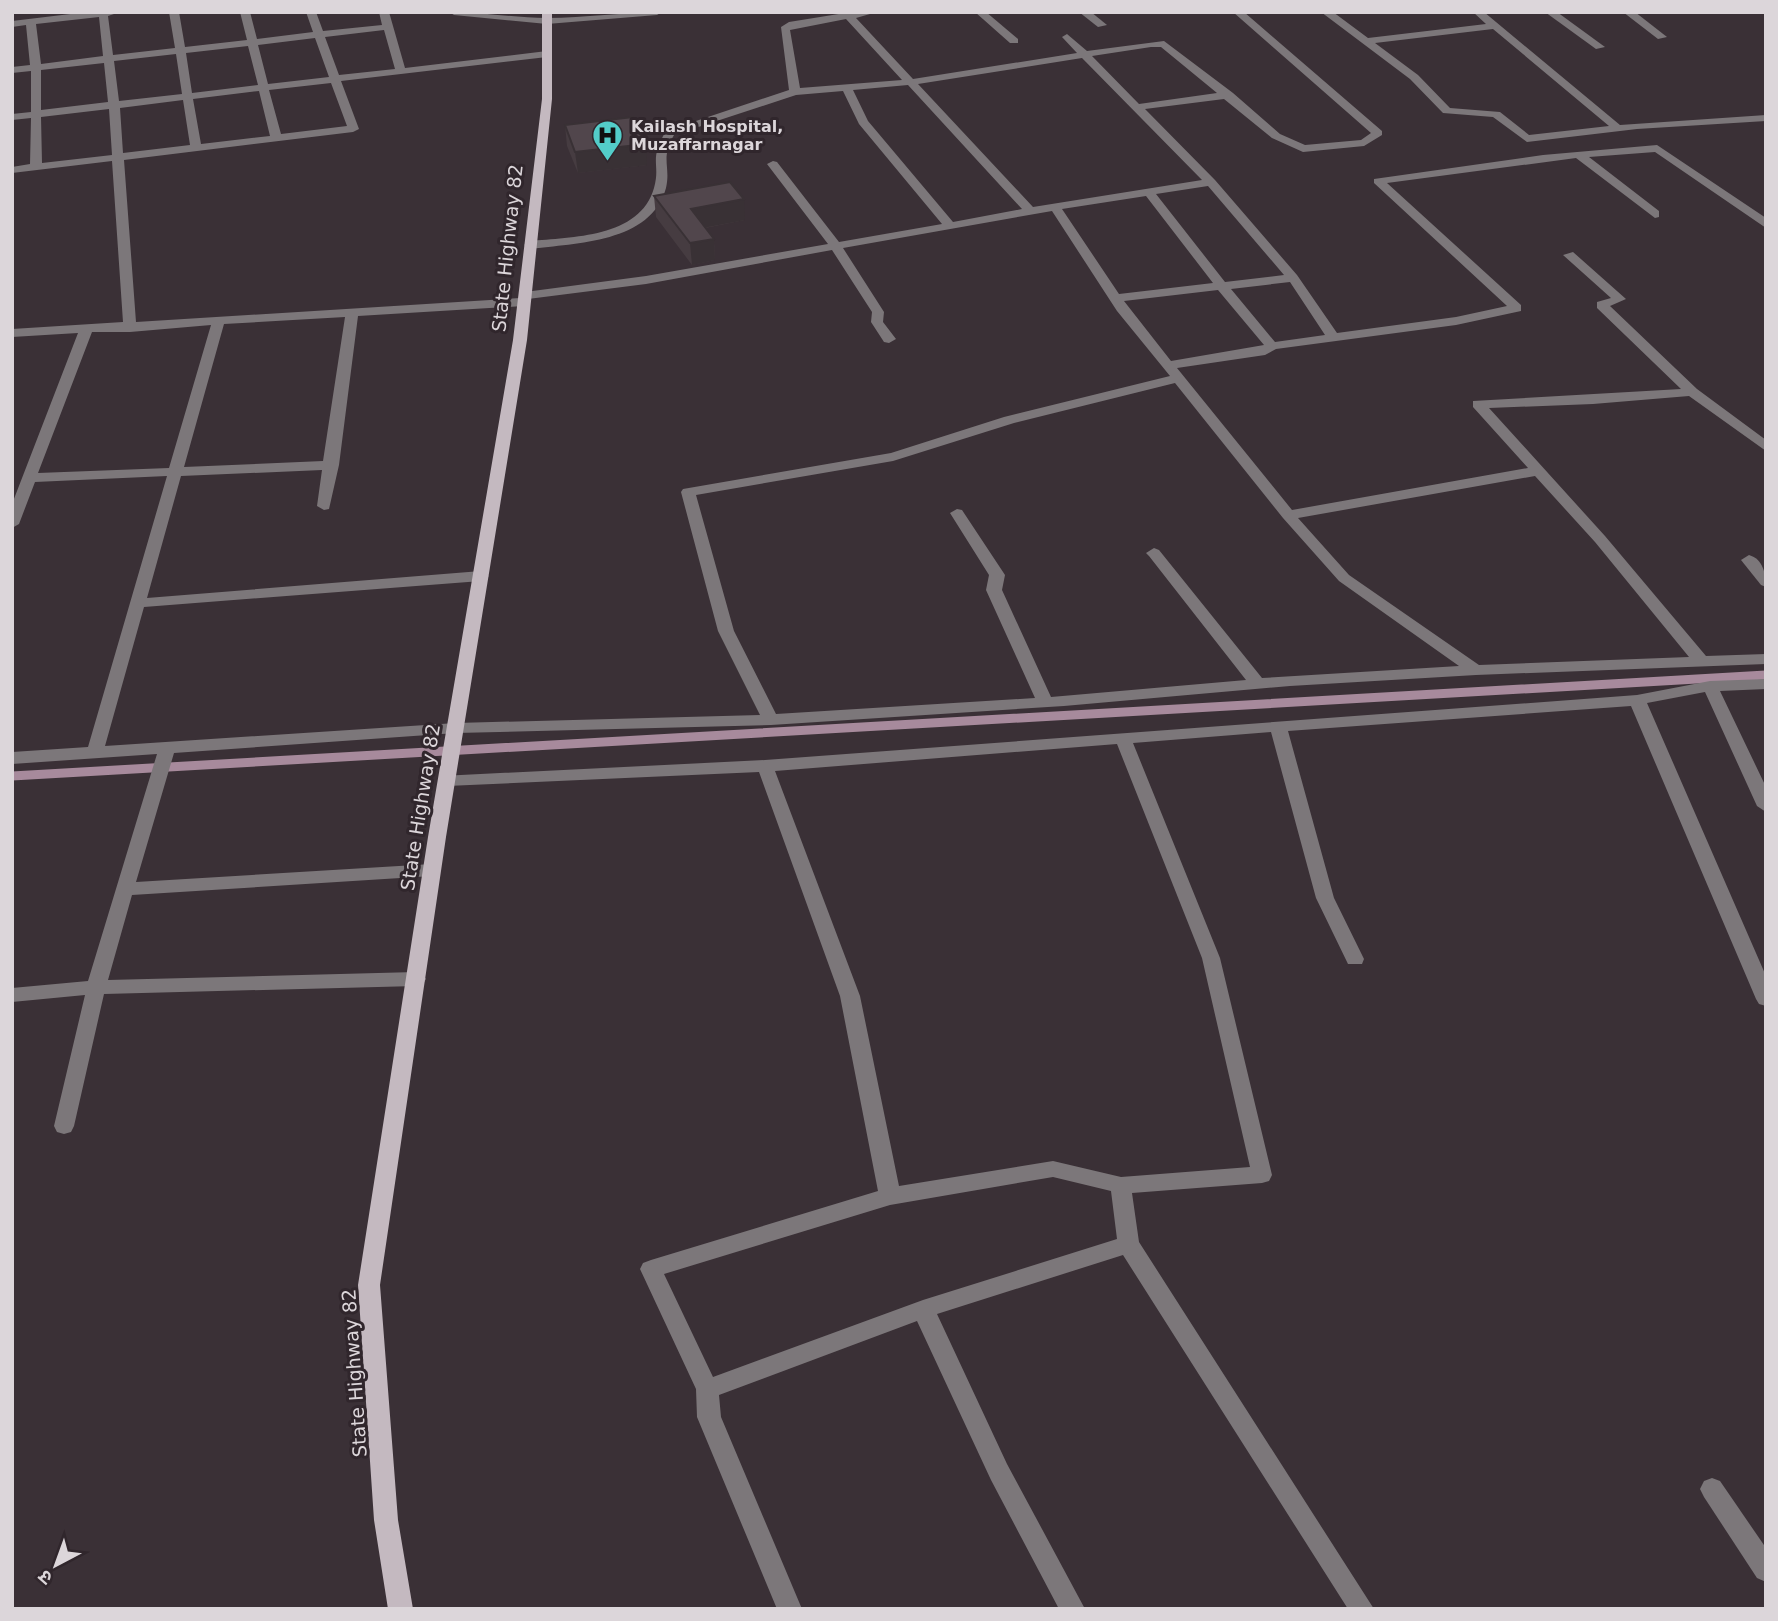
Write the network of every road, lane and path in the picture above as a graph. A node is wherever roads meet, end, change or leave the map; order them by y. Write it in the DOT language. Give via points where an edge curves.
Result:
graph roads {
  1 [pos="174,12"];
  2 [pos="245,12"];
  3 [pos="311,12"];
  4 [pos="384,12"];
  5 [pos="454,12"];
  6 [pos="657,12"];
  7 [pos="872,12"];
  8 [pos="980,12"];
  9 [pos="1084,12"];
  10 [pos="1238,12"];
  11 [pos="1326,12"];
  12 [pos="1478,12"];
  13 [pos="1550,12"];
  14 [pos="1628,12"];
  15 [pos="107,13"];
  16 [pos="849,16"];
  17 [pos="547,17"];
  18 [pos="31,22"];
  19 [pos="12,24"];
  20 [pos="1102,25"];
  21 [pos="1495,26"];
  22 [pos="388,27"];
  23 [pos="318,36"];
  24 [pos="1068,37"];
  25 [pos="1662,37"];
  26 [pos="1014,41"];
  27 [pos="1367,41"];
  28 [pos="251,44"];
  29 [pos="1600,47"];
  30 [pos="180,52"];
  31 [pos="547,54"];
  32 [pos="1087,55"];
  33 [pos="108,60"];
  34 [pos="36,68"];
  35 [pos="12,70"];
  36 [pos="401,71"];
  37 [pos="337,79"];
  38 [pos="911,82"];
  39 [pos="262,87"];
  40 [pos="847,89"];
  41 [pos="795,92"];
  42 [pos="1229,95"];
  43 [pos="187,96"];
  44 [pos="114,104"];
  45 [pos="1139,107"];
  46 [pos="34,114"];
  47 [pos="12,117"];
  48 [pos="1766,118"];
  49 [pos="1619,129"];
  50 [pos="276,138"];
  51 [pos="196,148"];
  52 [pos="118,157"];
  53 [pos="1581,157"];
  54 [pos="773,164"];
  55 [pos="36,167"];
  56 [pos="12,170"];
  57 [pos="1211,182"];
  58 [pos="1148,191"];
  59 [pos="1055,206"];
  60 [pos="1030,211"];
  61 [pos="1655,214"];
  62 [pos="1766,224"];
  63 [pos="950,225"];
  64 [pos="530,245"];
  65 [pos="835,246"];
  66 [pos="1569,255"];
  67 [pos="1293,278"];
  68 [pos="1222,286"];
  69 [pos="1116,298"];
  70 [pos="524,299"];
  71 [pos="352,313"];
  72 [pos="218,322"];
  73 [pos="130,328"];
  74 [pos="86,330"];
  75 [pos="12,333"];
  76 [pos="889,339"];
  77 [pos="1334,340"];
  78 [pos="1272,346"];
  79 [pos="1170,365"];
  80 [pos="1180,378"];
  81 [pos="1692,392"];
  82 [pos="1766,447"];
  83 [pos="332,465"];
  84 [pos="176,470"];
  85 [pos="1537,471"];
  86 [pos="30,478"];
  87 [pos="324,506"];
  88 [pos="957,513"];
  89 [pos="1288,515"];
  90 [pos="12,524"];
  91 [pos="1154,553"];
  92 [pos="1749,561"];
  93 [pos="481,576"];
  94 [pos="1766,582"];
  95 [pos="138,603"];
  96 [pos="1766,659"];
  97 [pos="1701,661"];
  98 [pos="1476,670"];
  99 [pos="1258,684"];
  100 [pos="1766,684"];
  101 [pos="1710,687"];
  102 [pos="1637,700"];
  103 [pos="1045,702"];
  104 [pos="771,720"];
  105 [pos="1278,726"];
  106 [pos="1123,738"];
  107 [pos="454,742"];
  108 [pos="95,751"];
  109 [pos="12,758"];
  110 [pos="163,760"];
  111 [pos="765,766"];
  112 [pos="447,780"];
  113 [pos="1766,806"];
  114 [pos="432,870"];
  115 [pos="127,889"];
  116 [pos="1355,959"];
  117 [pos="416,979"];
  118 [pos="96,987"];
  119 [pos="12,995"];
  120 [pos="1766,999"];
  121 [pos="64,1126"];
  122 [pos="1121,1185"];
  123 [pos="890,1196"];
  124 [pos="1128,1244"];
  125 [pos="923,1309"];
  126 [pos="707,1389"];
  127 [pos="1712,1489"];
  128 [pos="1766,1570"];
  129 [pos="401,1609"];
  130 [pos="790,1609"];
  131 [pos="1073,1609"];
  132 [pos="1362,1609"];
  1 -- 30 [label="street"];
  2 -- 28 [label="street"];
  3 -- 23 [label="street"];
  4 -- 22 [label="street"];
  5 -- 17 [label="street"];
  6 -- 17 [label="street"];
  7 -- 16 [label="street"];
  8 -- 26 [label="street"];
  9 -- 20 [label="street"];
  10 -- 42 [label="street" via="1378,133 1364,143 1303,149 1276,136"];
  11 -- 27 [label="street"];
  12 -- 21 [label="street"];
  13 -- 29 [label="street"];
  14 -- 25 [label="street"];
  15 -- 18 [label="street"];
  15 -- 33 [label="street"];
  16 -- 38 [label="street"];
  16 -- 41 [label="street" via="785,29"];
  17 -- 31 [label="main road, State Highway 82"];
  18 -- 19 [label="street"];
  18 -- 34 [label="street"];
  21 -- 27 [label="street"];
  21 -- 49 [label="street"];
  22 -- 23 [label="street"];
  22 -- 36 [label="street"];
  23 -- 28 [label="street"];
  23 -- 37 [label="street"];
  24 -- 32 [label="street"];
  27 -- 49 [label="street" via="1414,77 1447,111 1496,114 1527,139"];
  28 -- 30 [label="street"];
  28 -- 39 [label="street"];
  30 -- 33 [label="street"];
  30 -- 43 [label="street"];
  31 -- 36 [label="street"];
  31 -- 64 [label="main road, State Highway 82" via="547,99"];
  32 -- 38 [label="street"];
  32 -- 42 [label="street" via="1164,44"];
  32 -- 45 [label="street"];
  33 -- 34 [label="street"];
  33 -- 44 [label="street"];
  34 -- 35 [label="street"];
  34 -- 46 [label="street"];
  36 -- 37 [label="street"];
  37 -- 39 [label="street"];
  37 -- 50 [label="street" via="353,129"];
  38 -- 40 [label="street"];
  38 -- 60 [label="street"];
  39 -- 43 [label="street"];
  39 -- 50 [label="street"];
  40 -- 41 [label="street"];
  40 -- 63 [label="street" via="863,122"];
  41 -- 64 [label="street" via="670,133 660,152 660,190 640,220 594,236"];
  42 -- 45 [label="street"];
  43 -- 44 [label="street"];
  43 -- 51 [label="street"];
  44 -- 46 [label="street"];
  44 -- 52 [label="street"];
  45 -- 57 [label="street"];
  46 -- 47 [label="street"];
  46 -- 55 [label="street"];
  48 -- 49 [label="street"];
  50 -- 51 [label="street"];
  51 -- 52 [label="street"];
  52 -- 55 [label="street"];
  52 -- 73 [label="street"];
  53 -- 61 [label="street"];
  53 -- 62 [label="street" via="1657,148"];
  53 -- 77 [label="street" via="1378,181 1516,308"];
  54 -- 65 [label="street"];
  55 -- 56 [label="street"];
  57 -- 58 [label="street"];
  57 -- 67 [label="street"];
  58 -- 59 [label="street"];
  58 -- 68 [label="street"];
  59 -- 60 [label="street"];
  59 -- 69 [label="street"];
  60 -- 63 [label="street"];
  63 -- 65 [label="street"];
  64 -- 70 [label="main road, State Highway 82"];
  65 -- 70 [label="street"];
  65 -- 76 [label="street" via="878,312 877,322"];
  66 -- 81 [label="street" via="1620,299 1601,305"];
  67 -- 68 [label="street"];
  67 -- 77 [label="street"];
  68 -- 69 [label="street"];
  68 -- 78 [label="street"];
  69 -- 79 [label="street"];
  70 -- 71 [label="street"];
  70 -- 93 [label="main road, State Highway 82"];
  71 -- 72 [label="street"];
  71 -- 83 [label="street"];
  72 -- 73 [label="street"];
  72 -- 84 [label="street"];
  73 -- 74 [label="street"];
  74 -- 75 [label="street"];
  74 -- 86 [label="street"];
  77 -- 78 [label="street"];
  78 -- 79 [label="street" via="1265,351"];
  79 -- 80 [label="street"];
  80 -- 89 [label="street"];
  80 -- 104 [label="street" via="1009,420 893,457 688,492 726,632"];
  81 -- 82 [label="street"];
  81 -- 85 [label="street" via="1478,404"];
  83 -- 84 [label="street"];
  83 -- 87 [label="street"];
  84 -- 86 [label="street"];
  84 -- 95 [label="street"];
  85 -- 89 [label="street"];
  85 -- 97 [label="street" via="1601,539"];
  86 -- 90 [label="street"];
  88 -- 103 [label="street" via="997,575 994,590"];
  89 -- 98 [label="street" via="1344,578"];
  91 -- 99 [label="street"];
  92 -- 94 [label="street"];
  93 -- 95 [label="street"];
  93 -- 107 [label="main road, State Highway 82"];
  95 -- 108 [label="street"];
  96 -- 97 [label="street"];
  97 -- 98 [label="street"];
  98 -- 99 [label="street"];
  99 -- 103 [label="street"];
  100 -- 101 [label="street"];
  101 -- 102 [label="street"];
  101 -- 113 [label="street"];
  102 -- 105 [label="street"];
  102 -- 120 [label="street"];
  103 -- 104 [label="street"];
  104 -- 107 [label="street"];
  105 -- 106 [label="street"];
  105 -- 116 [label="street" via="1325,898"];
  106 -- 111 [label="street"];
  106 -- 122 [label="street" via="1211,958 1262,1175"];
  107 -- 110 [label="street"];
  107 -- 112 [label="main road, State Highway 82"];
  108 -- 109 [label="street"];
  108 -- 110 [label="street"];
  110 -- 115 [label="street"];
  111 -- 112 [label="street"];
  111 -- 123 [label="street" via="850,996"];
  112 -- 114 [label="main road, State Highway 82"];
  114 -- 115 [label="street"];
  114 -- 117 [label="main road, State Highway 82"];
  115 -- 118 [label="street"];
  117 -- 118 [label="street"];
  117 -- 129 [label="main road, State Highway 82" via="369,1285 387,1520"];
  118 -- 119 [label="street"];
  118 -- 121 [label="street"];
  122 -- 123 [label="street" via="1053,1169"];
  122 -- 124 [label="street"];
  123 -- 126 [label="street" via="651,1269"];
  124 -- 125 [label="street"];
  124 -- 132 [label="street"];
  125 -- 126 [label="street"];
  125 -- 131 [label="street" via="999,1472"];
  126 -- 130 [label="street" via="709,1417"];
  127 -- 128 [label="street"];
}
